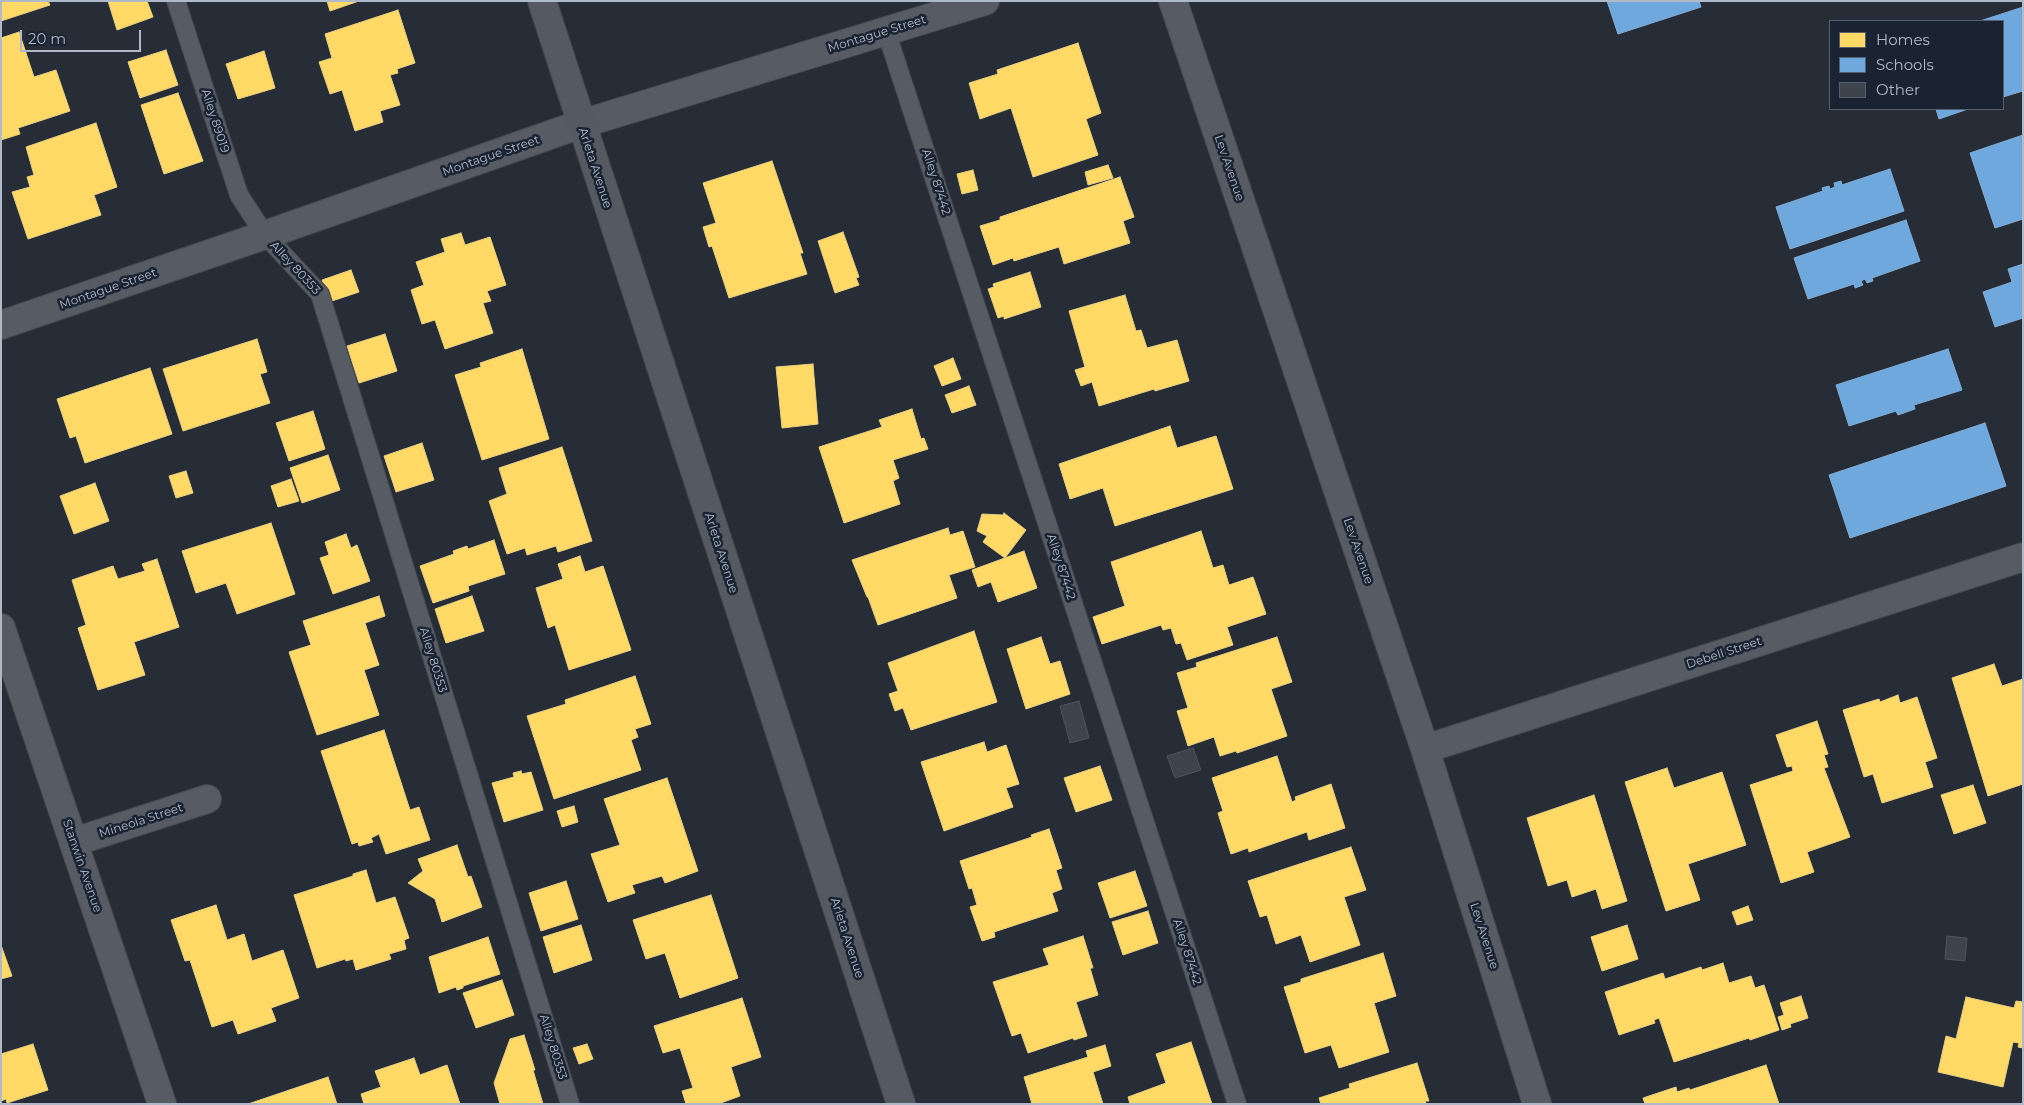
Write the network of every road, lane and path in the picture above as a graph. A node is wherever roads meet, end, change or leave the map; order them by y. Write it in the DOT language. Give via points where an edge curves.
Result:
graph roads {
  1 [pos="176,1"];
  2 [pos="542,1"];
  3 [pos="985,1"];
  4 [pos="1173,1"];
  5 [pos="886,31"];
  6 [pos="581,124"];
  7 [pos="265,235"];
  8 [pos="1,325"];
  9 [pos="2023,557"];
  10 [pos="1,628"];
  11 [pos="1425,749"];
  12 [pos="207,799"];
  13 [pos="74,842"];
  14 [pos="162,1104"];
  15 [pos="570,1104"];
  16 [pos="901,1104"];
  17 [pos="1237,1104"];
  18 [pos="1537,1104"];
  1 -- 7 [label="lane, Alley 89019" via="239,195"];
  2 -- 6 [label="main road, Arleta Avenue"];
  3 -- 5 [label="street, Montague Street"];
  4 -- 11 [label="street, Lev Avenue"];
  5 -- 6 [label="street, Montague Street"];
  5 -- 17 [label="lane, Alley 87442"];
  6 -- 7 [label="street, Montague Street"];
  6 -- 16 [label="main road, Arleta Avenue"];
  7 -- 8 [label="street, Montague Street"];
  7 -- 15 [label="lane, Alley 80353" via="320,294"];
  9 -- 11 [label="street, Debell Street"];
  10 -- 13 [label="street, Stanwin Avenue"];
  11 -- 18 [label="street, Lev Avenue"];
  12 -- 13 [label="street, Mineola Street"];
  13 -- 14 [label="street, Stanwin Avenue"];
}
